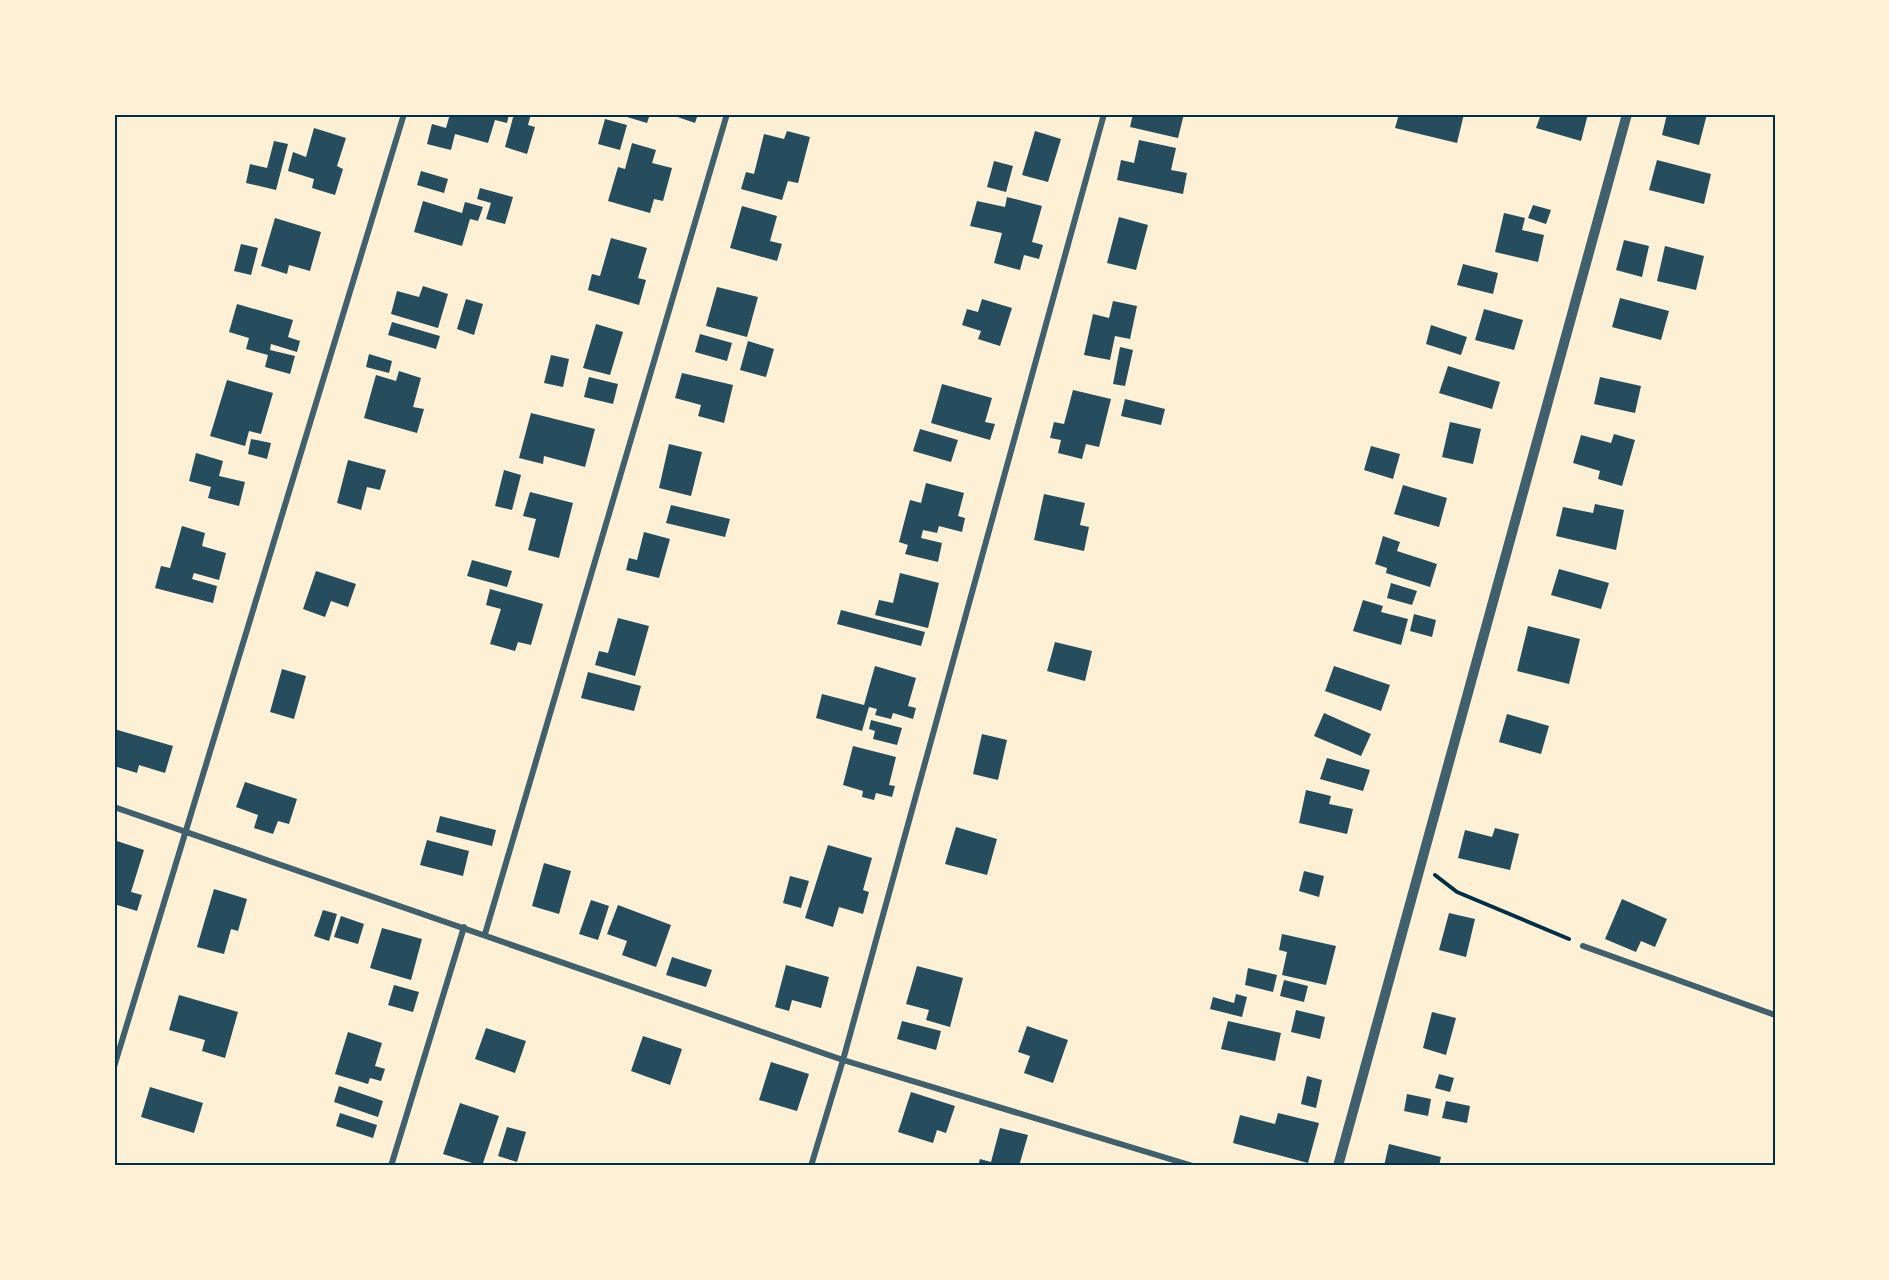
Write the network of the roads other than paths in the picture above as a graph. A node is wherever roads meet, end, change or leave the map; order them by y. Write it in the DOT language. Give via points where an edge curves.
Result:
graph roads {
  1 [pos="404,114"];
  2 [pos="727,114"];
  3 [pos="1104,114"];
  4 [pos="1627,114"];
  5 [pos="114,807"];
  6 [pos="186,834"];
  7 [pos="464,927"];
  8 [pos="485,934"];
  9 [pos="1583,946"];
  10 [pos="1775,1015"];
  11 [pos="843,1060"];
  12 [pos="114,1067"];
  13 [pos="391,1166"];
  14 [pos="811,1166"];
  15 [pos="1193,1166"];
  16 [pos="1338,1166"];
  1 -- 6 [label="street"];
  2 -- 8 [label="street"];
  3 -- 11 [label="street"];
  4 -- 16 [label="street"];
  5 -- 6 [label="street"];
  6 -- 7 [label="street"];
  6 -- 12 [label="street"];
  7 -- 8 [label="street"];
  7 -- 13 [label="street"];
  8 -- 11 [label="street"];
  9 -- 10 [label="street"];
  11 -- 14 [label="street"];
  11 -- 15 [label="street"];
}
